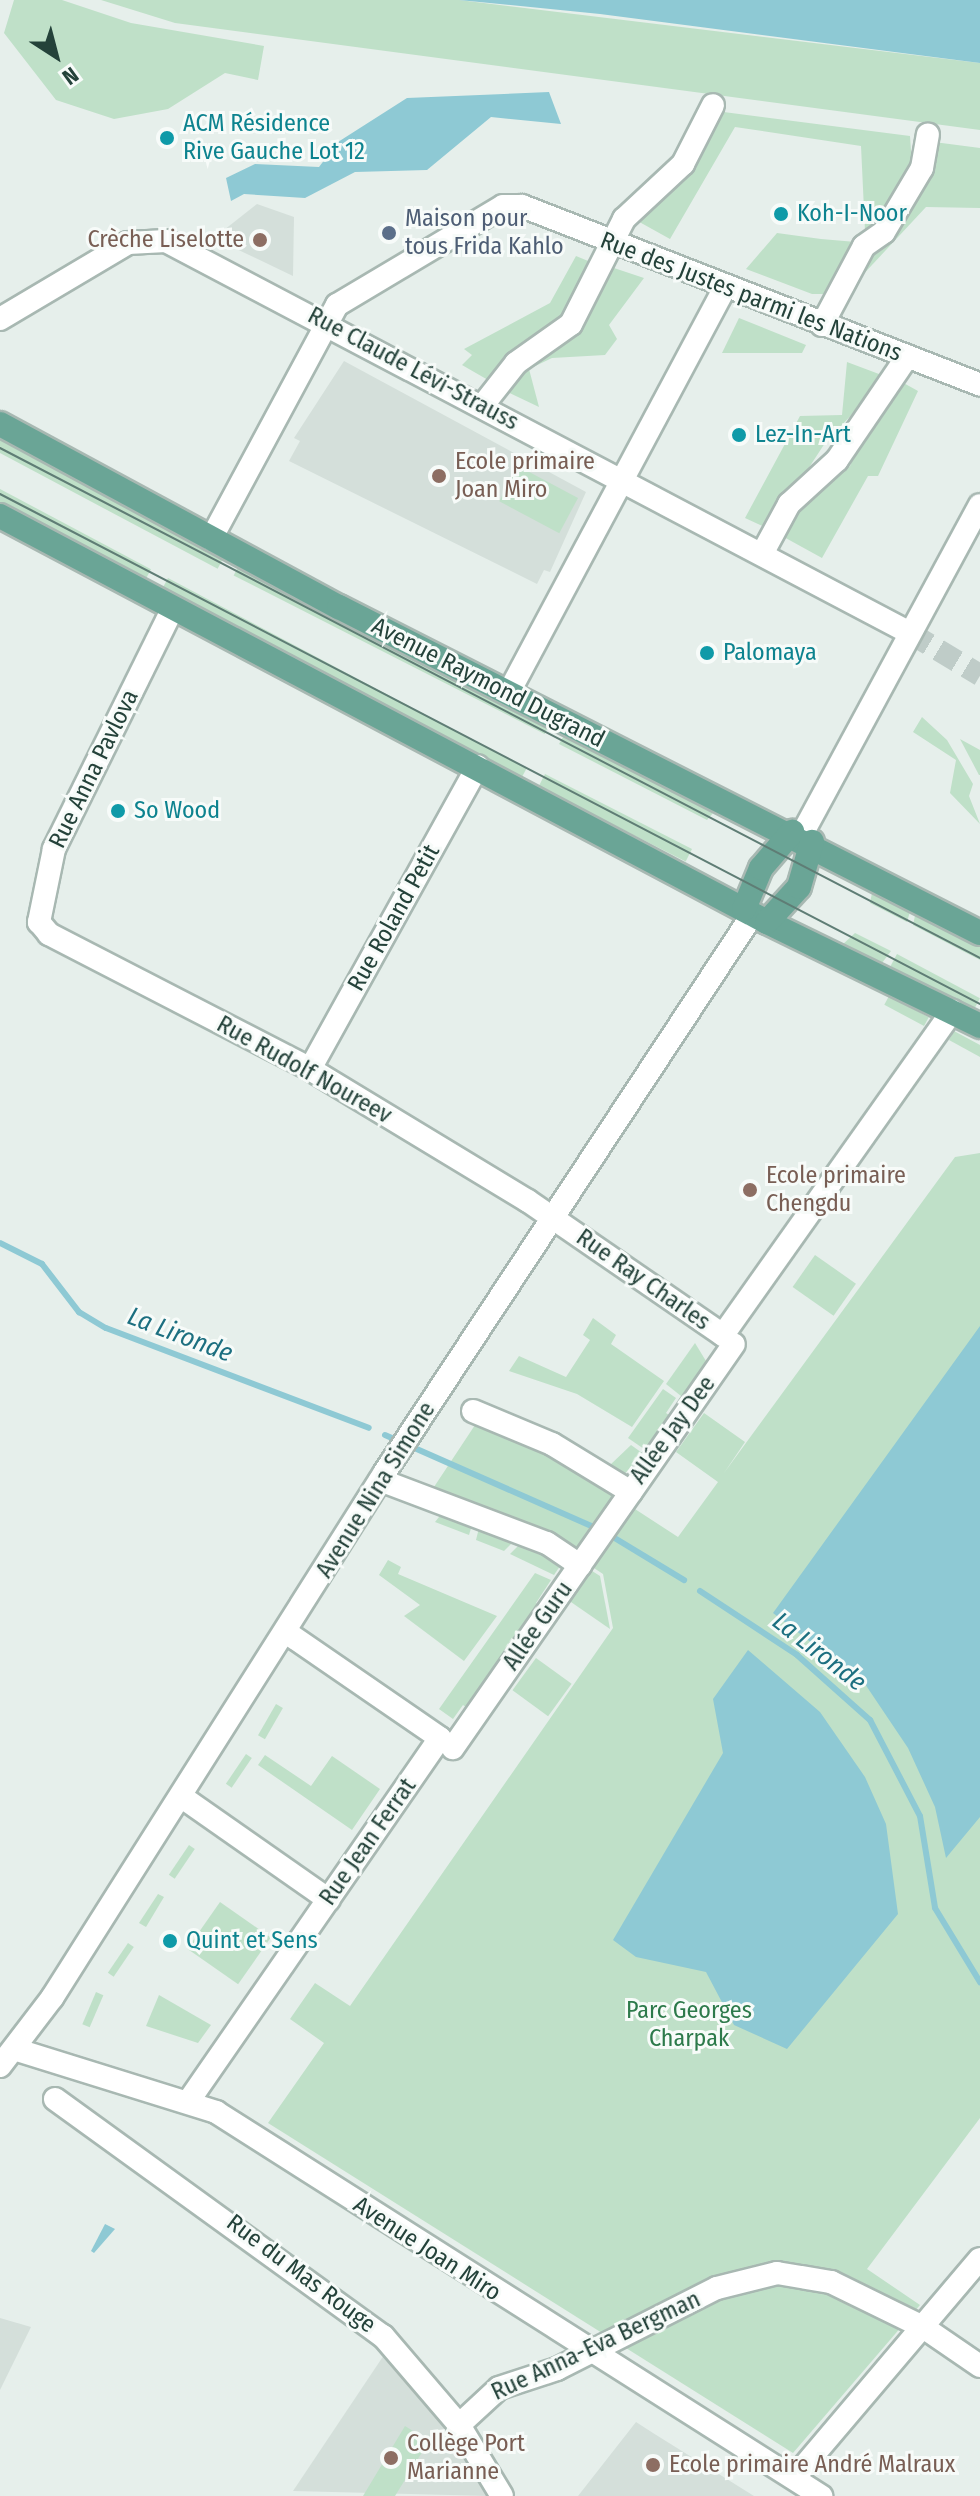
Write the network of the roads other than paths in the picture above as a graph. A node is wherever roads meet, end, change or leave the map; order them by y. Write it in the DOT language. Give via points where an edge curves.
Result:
graph roads {
  1 [pos="713,105"];
  2 [pos="928,135"];
  3 [pos="610,242"];
  4 [pos="725,288"];
  5 [pos="0,319"];
  6 [pos="325,323"];
  7 [pos="822,325"];
  8 [pos="907,357"];
  9 [pos="980,385"];
  10 [pos="483,405"];
  11 [pos="0,424"];
  12 [pos="623,480"];
  13 [pos="980,505"];
  14 [pos="0,516"];
  15 [pos="211,539"];
  16 [pos="762,554"];
  17 [pos="173,608"];
  18 [pos="910,633"];
  19 [pos="509,692"];
  20 [pos="478,766"];
  21 [pos="802,837"];
  22 [pos="755,915"];
  23 [pos="980,933"];
  24 [pos="49,934"];
  25 [pos="952,1011"];
  26 [pos="980,1026"];
  27 [pos="310,1069"];
  28 [pos="553,1217"];
  29 [pos="734,1344"];
  30 [pos="473,1411"];
  31 [pos="383,1476"];
  32 [pos="631,1492"];
  33 [pos="580,1565"];
  34 [pos="286,1632"];
  35 [pos="453,1748"];
  36 [pos="182,1797"];
  37 [pos="329,1900"];
  38 [pos="7,2058"];
  39 [pos="55,2099"];
  40 [pos="190,2099"];
  41 [pos="980,2259"];
  42 [pos="923,2327"];
  43 [pos="588,2354"];
  44 [pos="980,2366"];
  45 [pos="459,2425"];
  46 [pos="794,2478"];
  47 [pos="502,2496"];
  48 [pos="821,2496"];
  1 -- 3 [label="street" via="683,164 624,219"];
  2 -- 7 [label="street" via="922,168 884,232 864,246"];
  3 -- 4 [label="street, Rue des Justes parmi les Nations"];
  3 -- 6 [label="street, Rue des Justes parmi les Nations" via="503,206 337,305"];
  3 -- 10 [label="street" via="571,324 516,363"];
  4 -- 7 [label="street, Rue des Justes parmi les Nations"];
  4 -- 12 [label="street"];
  5 -- 6 [label="street, Rue Claude Lévi-Strauss" via="105,254 148,237"];
  6 -- 10 [label="street, Rue Claude Lévi-Strauss"];
  6 -- 15 [label="street, Rue des Justes parmi les Nations"];
  7 -- 8 [label="street, Rue des Justes parmi les Nations"];
  8 -- 9 [label="street, Rue des Justes parmi les Nations"];
  8 -- 16 [label="street" via="837,460 789,504"];
  10 -- 12 [label="street, Rue Claude Lévi-Strauss"];
  11 -- 15 [label="main road, Avenue Raymond Dugrand"];
  12 -- 16 [label="street, Rue Claude Lévi-Strauss"];
  12 -- 19 [label="street"];
  13 -- 18 [label="street"];
  14 -- 17 [label="main road"];
  15 -- 19 [label="main road, Avenue Raymond Dugrand"];
  16 -- 18 [label="street, Rue Claude Lévi-Strauss"];
  17 -- 20 [label="main road"];
  17 -- 24 [label="street, Rue Anna Pavlova" via="54,849 40,898 39,922"];
  18 -- 21 [label="street"];
  19 -- 21 [label="main road, Avenue Raymond Dugrand"];
  20 -- 22 [label="main road"];
  20 -- 27 [label="street, Rue Roland Petit"];
  21 -- 22 [label="main road" via="761,868"];
  21 -- 22 [label="main road" via="799,887"];
  21 -- 23 [label="main road, Avenue Raymond Dugrand"];
  22 -- 25 [label="main road"];
  22 -- 28 [label="street, Avenue Nina Simone"];
  24 -- 27 [label="street, Rue Rudolf Noureev"];
  25 -- 26 [label="main road"];
  25 -- 28 [label="street, Rue Ray Charles" via="723,1335"];
  27 -- 28 [label="street, Rue Rudolf Noureev"];
  28 -- 31 [label="street, Avenue Nina Simone"];
  29 -- 32 [label="street, Allée Jay Dee"];
  30 -- 32 [label="street, Allée Jay Dee" via="552,1444"];
  31 -- 33 [label="street, Allée Guru" via="547,1543"];
  31 -- 34 [label="street, Avenue Nina Simone"];
  32 -- 33 [label="street"];
  33 -- 35 [label="street, Allée Guru"];
  34 -- 36 [label="street, Avenue Nina Simone"];
  34 -- 37 [label="street, Rue Jean Ferrat" via="440,1738"];
  36 -- 37 [label="street"];
  36 -- 38 [label="street, Avenue Nina Simone"];
  37 -- 40 [label="street, Rue Jean Ferrat"];
  38 -- 40 [label="street, Avenue Joan Miro"];
  39 -- 45 [label="street, Rue du Mas Rouge" via="363,2319"];
  40 -- 43 [label="street, Avenue Joan Miro"];
  41 -- 42 [label="street"];
  42 -- 43 [label="street, Rue Anna-Eva Bergman" via="831,2282 777,2273 717,2288"];
  42 -- 44 [label="street, Rue Anna-Eva Bergman"];
  42 -- 46 [label="street"];
  43 -- 45 [label="street, Rue Anna-Eva Bergman" via="499,2388"];
  43 -- 46 [label="street, Avenue Joan Miro"];
  45 -- 47 [label="street, Rue du Mas Rouge"];
  46 -- 48 [label="street, Avenue Joan Miro"];
}
